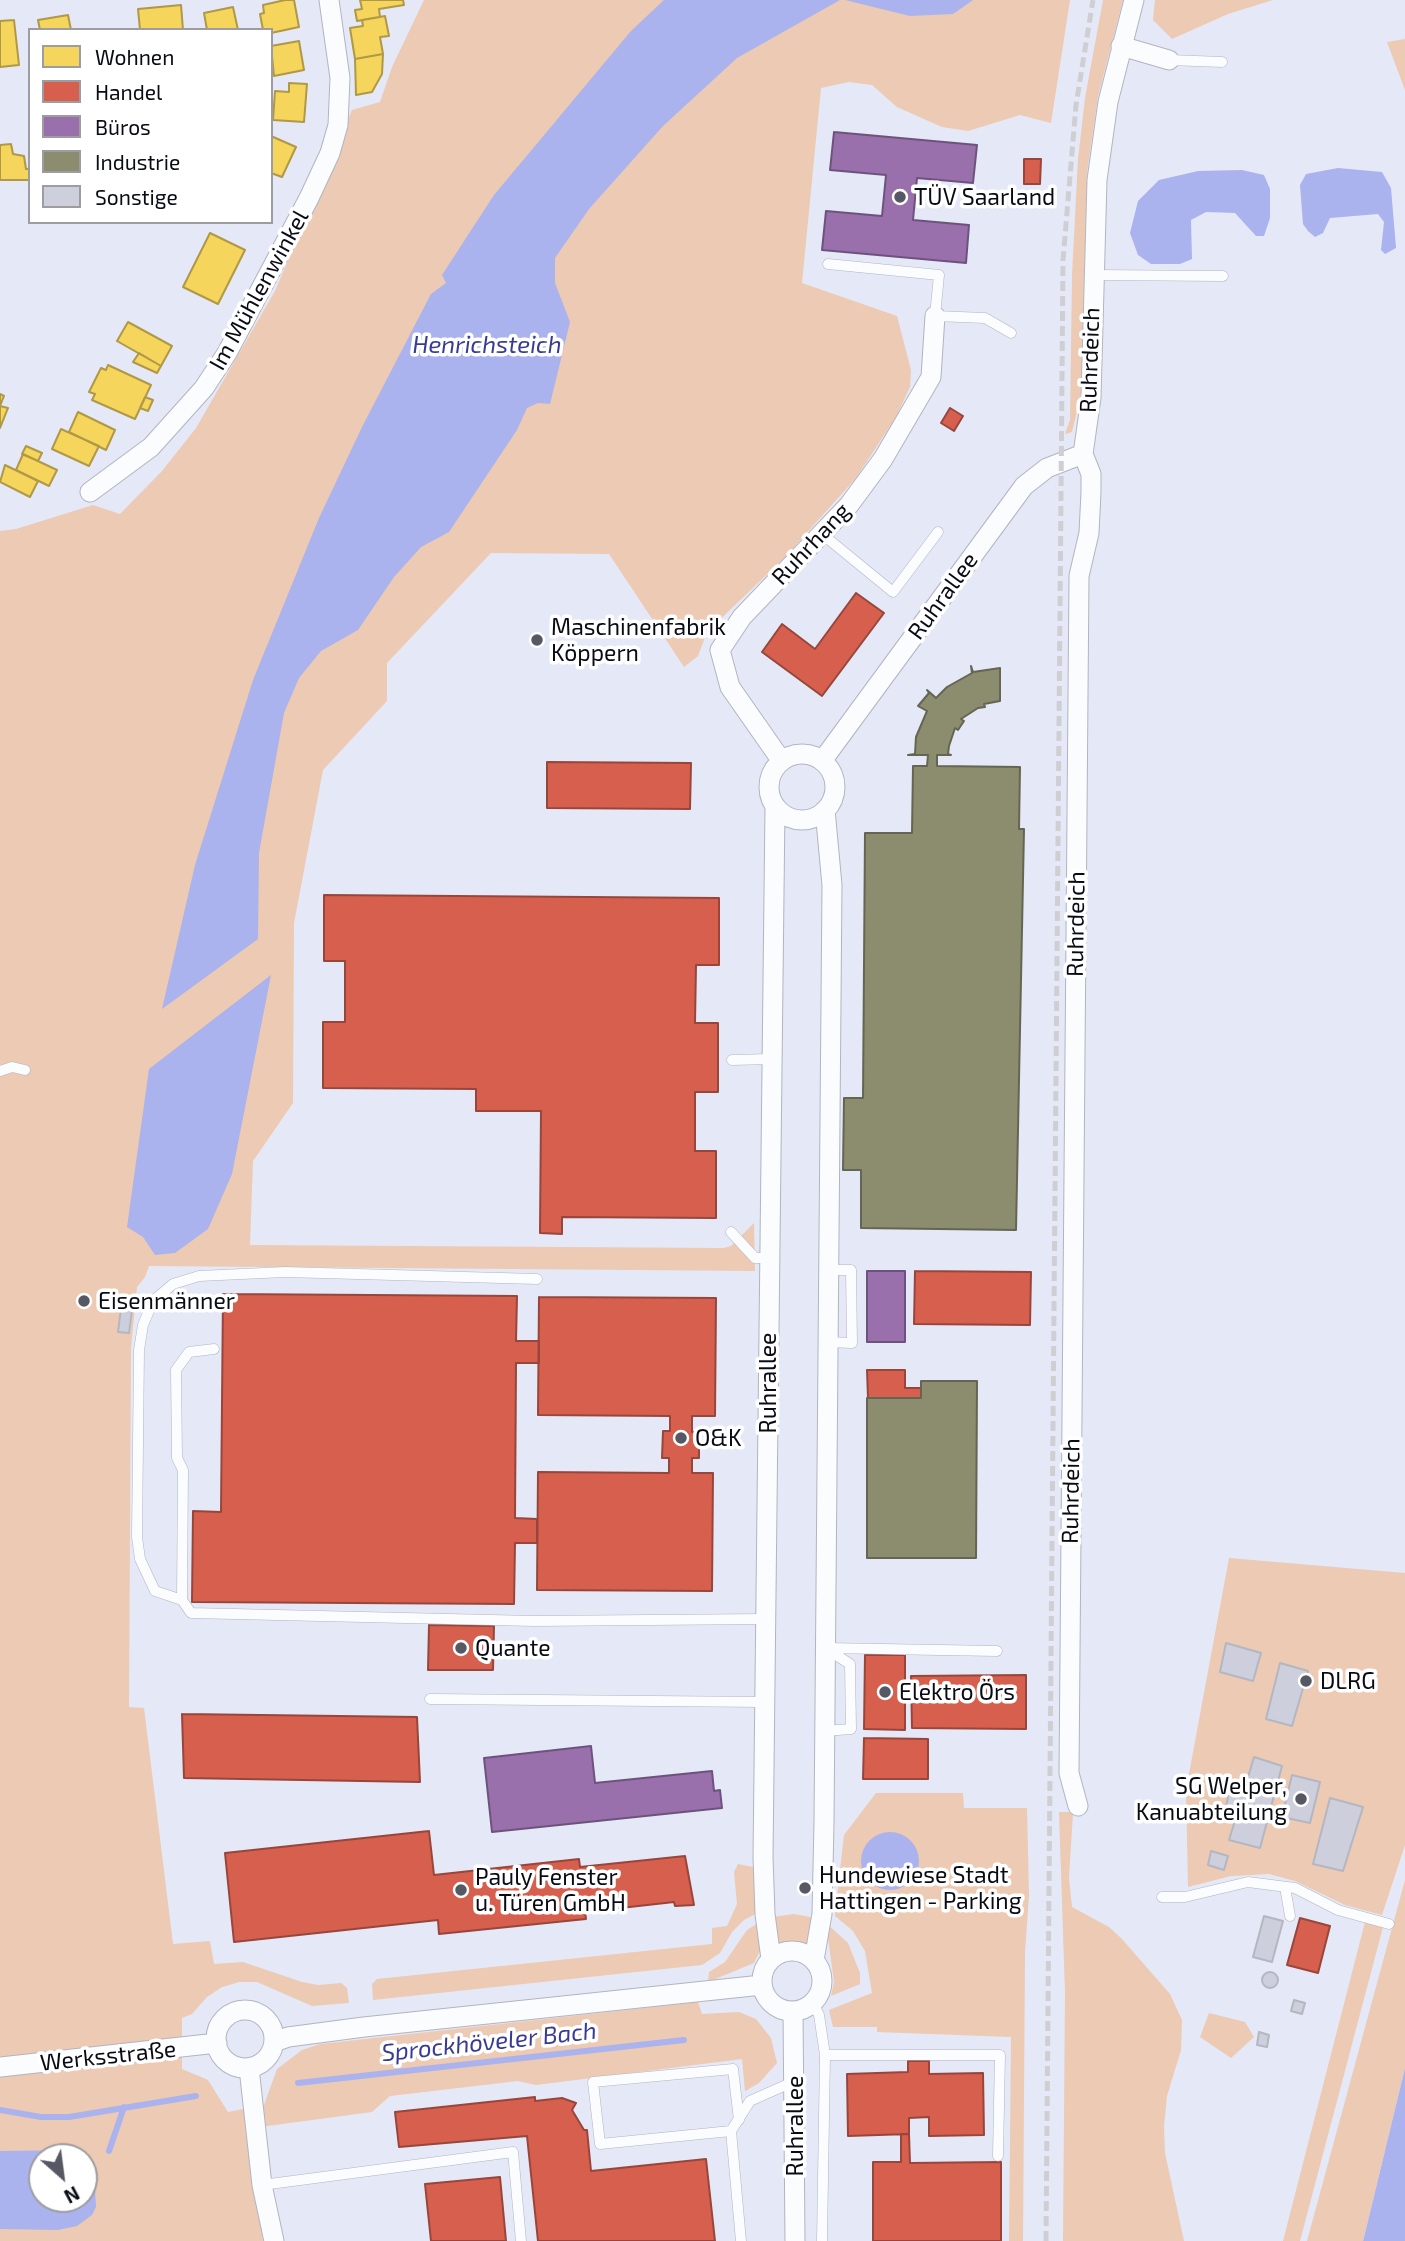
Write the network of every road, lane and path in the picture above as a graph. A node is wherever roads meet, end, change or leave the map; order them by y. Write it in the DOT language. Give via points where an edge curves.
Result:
graph roads {
  1 [pos="329,0"];
  2 [pos="1134,0"];
  3 [pos="1121,46"];
  4 [pos="1169,60"];
  5 [pos="1222,62"];
  6 [pos="828,264"];
  7 [pos="1093,275"];
  8 [pos="1223,276"];
  9 [pos="935,316"];
  10 [pos="1011,333"];
  11 [pos="1083,454"];
  12 [pos="90,492"];
  13 [pos="938,533"];
  14 [pos="822,534"];
  15 [pos="781,761"];
  16 [pos="822,761"];
  17 [pos="775,806"];
  18 [pos="825,810"];
  19 [pos="771,1059"];
  20 [pos="732,1060"];
  21 [pos="25,1070"];
  22 [pos="0,1071"];
  23 [pos="730,1233"];
  24 [pos="769,1258"];
  25 [pos="537,1279"];
  26 [pos="214,1349"];
  27 [pos="182,1600"];
  28 [pos="765,1619"];
  29 [pos="824,1648"];
  30 [pos="997,1651"];
  31 [pos="430,1699"];
  32 [pos="764,1702"];
  33 [pos="1078,1806"];
  34 [pos="1285,1887"];
  35 [pos="1162,1897"];
  36 [pos="1290,1916"];
  37 [pos="1389,1924"];
  38 [pos="771,1959"];
  39 [pos="814,1960"];
  40 [pos="762,1985"];
  41 [pos="813,2003"];
  42 [pos="793,2011"];
  43 [pos="274,2042"];
  44 [pos="216,2043"];
  45 [pos="825,2055"];
  46 [pos="0,2067"];
  47 [pos="249,2068"];
  48 [pos="796,2081"];
  49 [pos="739,2120"];
  50 [pos="731,2131"];
  51 [pos="998,2156"];
  52 [pos="262,2185"];
  53 [pos="274,2241"];
  54 [pos="521,2241"];
  55 [pos="741,2241"];
  56 [pos="795,2241"];
  57 [pos="822,2241"];
  1 -- 12 [label="street, Im Mühlenwinkel" via="340,78 338,125 309,198 204,388 151,447"];
  2 -- 3 [label="street, Ruhrdeich"];
  3 -- 4 [label="street"];
  3 -- 7 [label="street, Ruhrdeich" via="1101,142"];
  4 -- 5 [label="lane"];
  6 -- 9 [label="lane" via="939,275"];
  7 -- 8 [label="lane"];
  7 -- 11 [label="street, Ruhrdeich" via="1091,398"];
  9 -- 10 [label="lane" via="985,318"];
  9 -- 14 [label="street, Ruhrhang" via="931,377 883,459"];
  11 -- 16 [label="street, Ruhrallee" via="1047,468 1024,486"];
  11 -- 33 [label="street, Ruhrdeich" via="1091,474 1091,492 1079,576 1069,1773"];
  13 -- 14 [label="lane" via="893,592"];
  14 -- 15 [label="street, Ruhrhang" via="742,617 720,650 730,687"];
  15 -- 16 [label="street" via="805,754"];
  15 -- 17 [label="street, Ruhrallee" via="769,781"];
  16 -- 18 [label="street" via="835,785"];
  17 -- 18 [label="street" via="801,820"];
  17 -- 19 [label="street, Ruhrallee"];
  18 -- 29 [label="street" via="832,885"];
  19 -- 20 [label="lane"];
  19 -- 24 [label="street, Ruhrallee"];
  21 -- 22 [label="lane" via="12,1067"];
  23 -- 24 [label="lane" via="755,1258"];
  24 -- 28 [label="street, Ruhrallee"];
  25 -- 27 [label="lane" via="297,1272 199,1276 173,1284 153,1301 139,1350 137,1537 140,1559 155,1591"];
  26 -- 27 [label="lane" via="189,1352 176,1370 177,1458 183,1470"];
  27 -- 28 [label="lane" via="191,1613 534,1621"];
  28 -- 32 [label="street, Ruhrallee"];
  29 -- 30 [label="lane"];
  29 -- 39 [label="street" via="823,1887"];
  31 -- 32 [label="lane"];
  32 -- 38 [label="street, Ruhrallee" via="764,1902"];
  34 -- 35 [label="lane" via="1248,1882 1185,1897"];
  34 -- 36 [label="lane"];
  34 -- 37 [label="lane" via="1363,1919"];
  38 -- 39 [label="street" via="795,1951"];
  38 -- 40 [label="street, Ruhrallee"];
  39 -- 41 [label="street" via="822,1982"];
  40 -- 42 [label="street" via="773,2004"];
  40 -- 43 [label="street" via="364,2027"];
  41 -- 42 [label="street"];
  41 -- 45 [label="lane"];
  42 -- 48 [label="street, Ruhrallee"];
  43 -- 44 [label="street" via="270,2023 244,2010 227,2017"];
  43 -- 47 [label="street" via="266,2059"];
  44 -- 46 [label="street, Werksstraße"];
  44 -- 47 [label="street" via="228,2062"];
  45 -- 51 [label="lane" via="1000,2055"];
  45 -- 57 [label="lane"];
  47 -- 52 [label="street"];
  48 -- 49 [label="lane" via="750,2101"];
  48 -- 56 [label="street, Ruhrallee"];
  49 -- 50 [label="lane"];
  49 -- 50 [label="lane" via="733,2069 593,2082 600,2144"];
  50 -- 55 [label="lane"];
  52 -- 53 [label="street"];
  52 -- 54 [label="lane" via="513,2152"];
}
